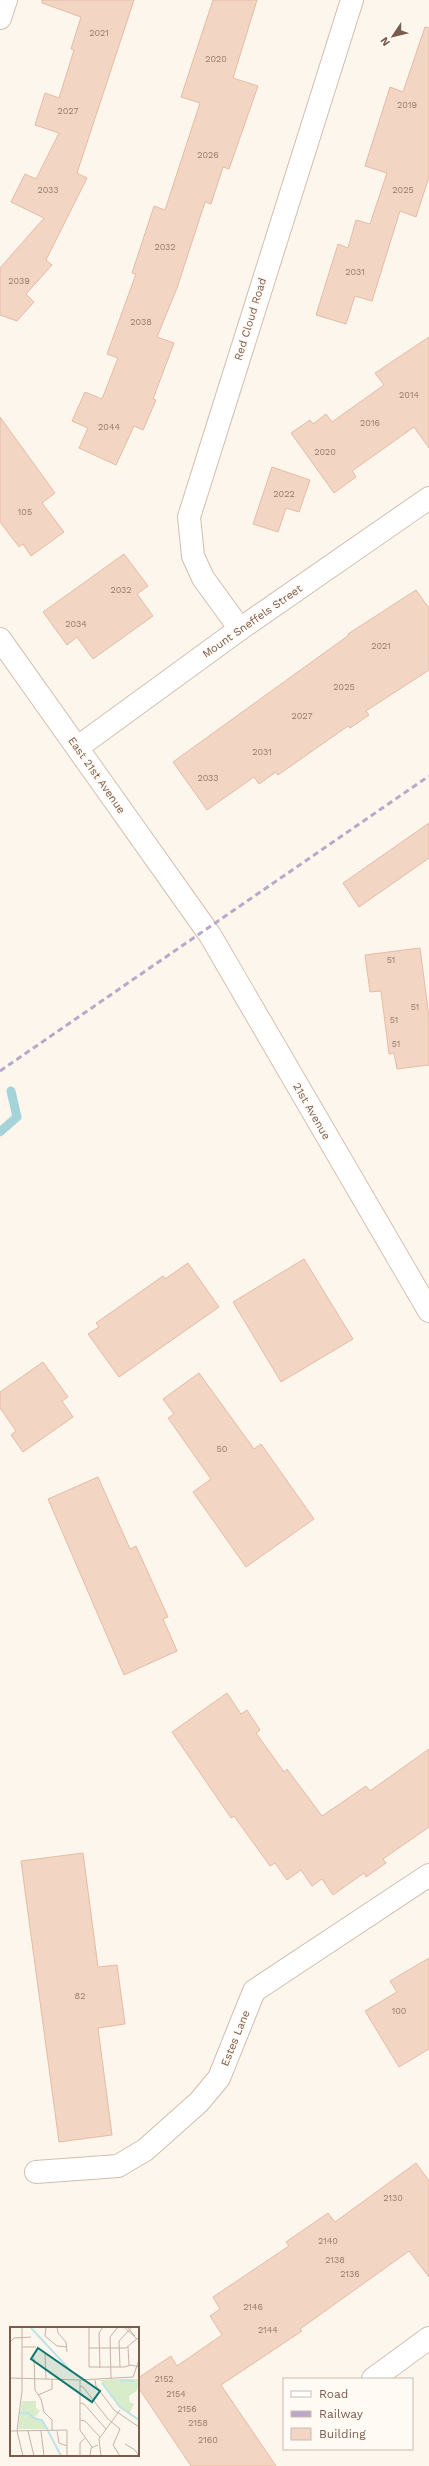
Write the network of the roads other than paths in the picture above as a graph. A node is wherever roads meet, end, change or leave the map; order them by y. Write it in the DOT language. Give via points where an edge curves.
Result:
graph roads {
  1 [pos="6,0"];
  2 [pos="352,0"];
  3 [pos="0,18"];
  4 [pos="429,498"];
  5 [pos="240,630"];
  6 [pos="0,639"];
  7 [pos="78,747"];
  8 [pos="194,912"];
  9 [pos="429,1311"];
  10 [pos="429,1875"];
  11 [pos="36,2172"];
  12 [pos="429,2338"];
  13 [pos="374,2378"];
  1 -- 3 [label="street"];
  2 -- 5 [label="street, Red Cloud Road" via="189,517 193,556 203,578"];
  4 -- 5 [label="street, Mount Sneffels Street"];
  5 -- 7 [label="street, Mount Sneffels Street"];
  6 -- 7 [label="street, East 21st Avenue"];
  7 -- 8 [label="street, East 21st Avenue"];
  8 -- 9 [label="street, 21st Avenue" via="210,935"];
  10 -- 11 [label="street, Estes Lane" via="254,1991 219,2078 199,2102 145,2150 118,2166"];
  12 -- 13 [label="street"];
}
